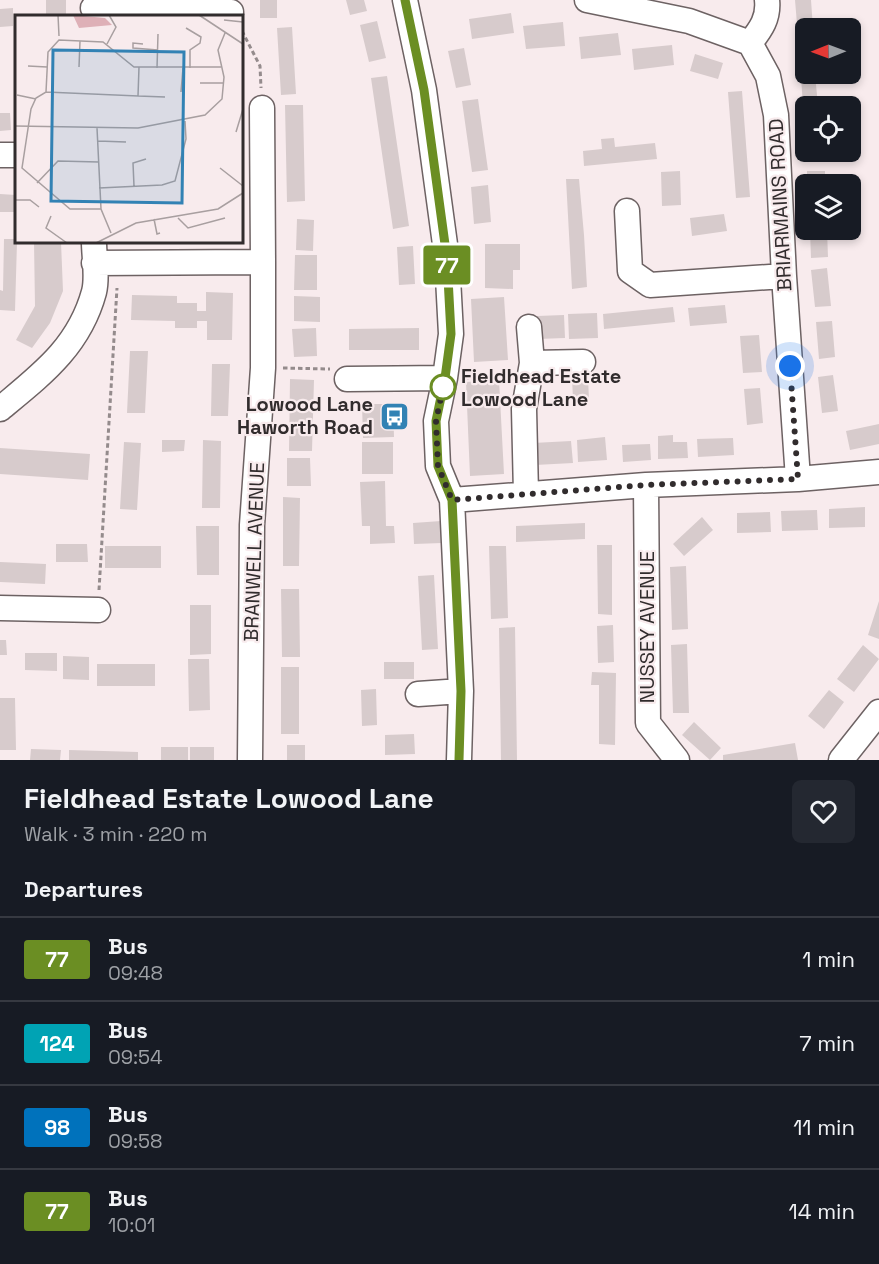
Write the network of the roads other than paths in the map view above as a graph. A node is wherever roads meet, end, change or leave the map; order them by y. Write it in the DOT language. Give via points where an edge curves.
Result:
graph roads {
  1 [pos="405,0"];
  2 [pos="587,0"];
  3 [pos="767,0"];
  4 [pos="93,8"];
  5 [pos="164,15"];
  6 [pos="750,43"];
  7 [pos="262,108"];
  8 [pos="627,211"];
  9 [pos="94,252"];
  10 [pos="263,262"];
  11 [pos="784,276"];
  12 [pos="529,327"];
  13 [pos="583,362"];
  14 [pos="530,370"];
  15 [pos="445,378"];
  16 [pos="347,379"];
  17 [pos="0,409"];
  18 [pos="879,472"];
  19 [pos="798,479"];
  20 [pos="646,485"];
  21 [pos="526,494"];
  22 [pos="452,500"];
  23 [pos="0,608"];
  24 [pos="98,610"];
  25 [pos="461,691"];
  26 [pos="418,694"];
  27 [pos="879,712"];
  28 [pos="250,760"];
  29 [pos="459,760"];
  30 [pos="677,760"];
  31 [pos="841,760"];
  1 -- 15 [label="street" via="424,90 447,259 451,334"];
  2 -- 6 [label="street" via="689,21"];
  3 -- 6 [label="street" via="769,12"];
  4 -- 5 [label="street"];
  6 -- 11 [label="street, BRIARMAINS ROAD" via="768,76 776,115"];
  7 -- 10 [label="street, BRANWELL AVENUE"];
  8 -- 11 [label="street" via="630,271 650,285"];
  9 -- 10 [label="street" via="119,262"];
  9 -- 17 [label="street" via="94,291 77,333 48,370"];
  10 -- 28 [label="street, BRANWELL AVENUE" via="263,368 252,525"];
  11 -- 19 [label="street, BRIARMAINS ROAD"];
  12 -- 14 [label="street"];
  13 -- 14 [label="street"];
  14 -- 21 [label="street" via="524,409"];
  15 -- 16 [label="street"];
  15 -- 22 [label="street" via="436,421 438,466"];
  18 -- 19 [label="street"];
  19 -- 20 [label="street"];
  20 -- 21 [label="street"];
  20 -- 30 [label="street, NUSSEY AVENUE" via="648,723"];
  21 -- 22 [label="street"];
  22 -- 25 [label="street"];
  23 -- 24 [label="street"];
  25 -- 26 [label="street"];
  25 -- 29 [label="street"];
  27 -- 31 [label="street"];
}
